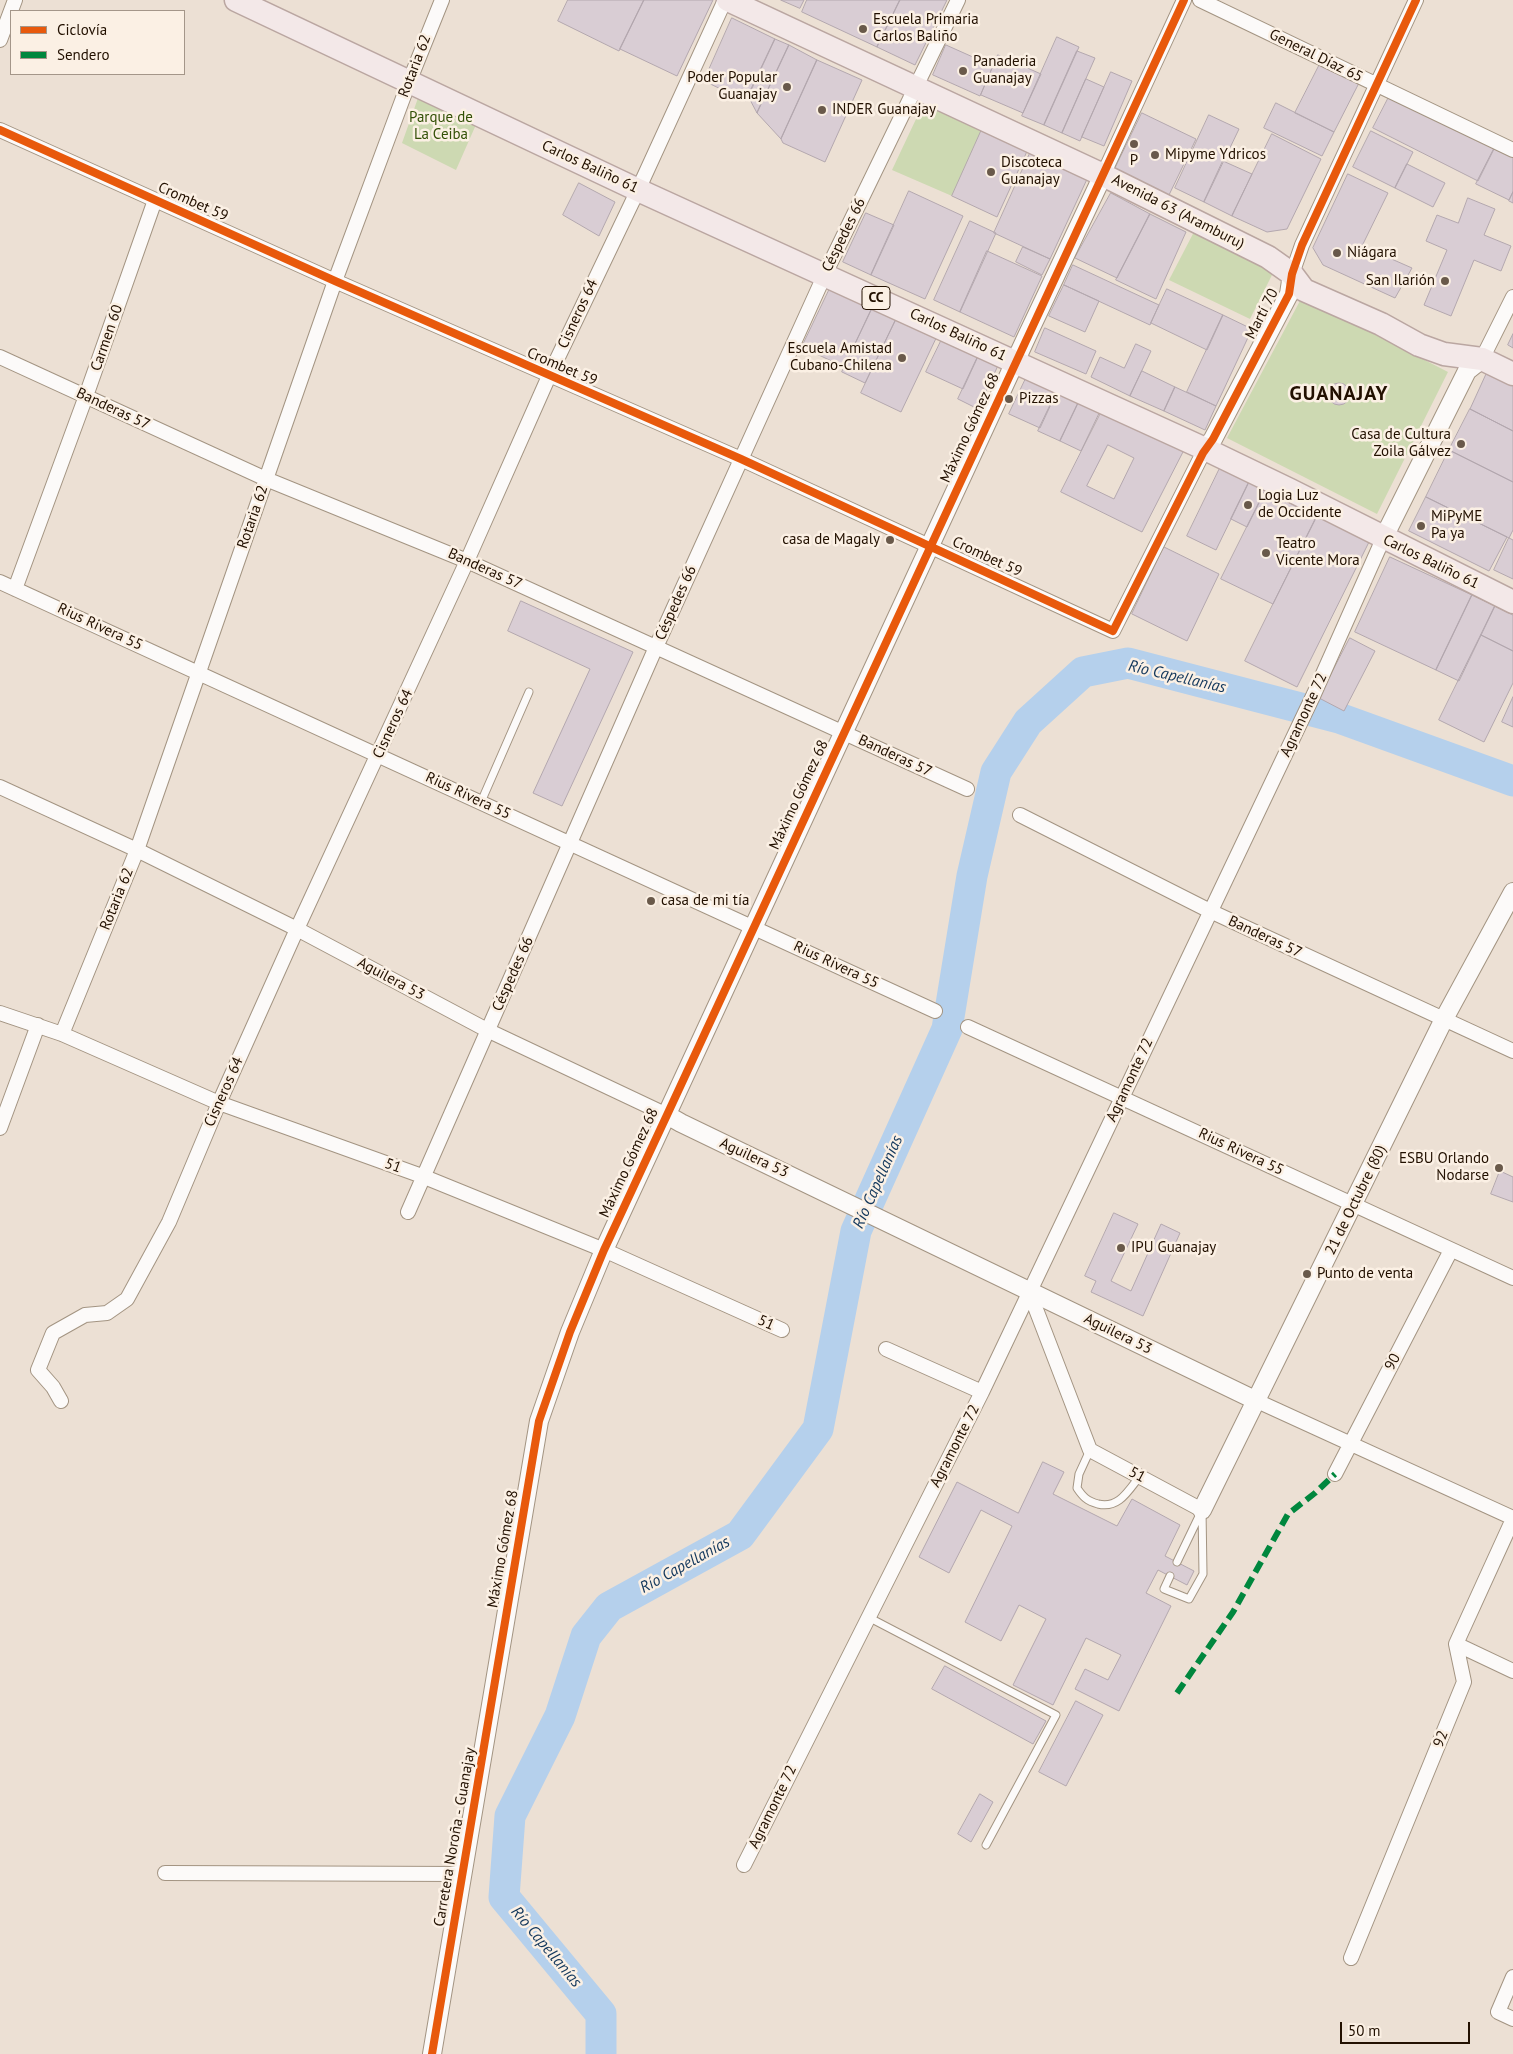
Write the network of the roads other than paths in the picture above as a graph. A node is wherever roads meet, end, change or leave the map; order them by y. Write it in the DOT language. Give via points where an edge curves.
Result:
graph roads {
  1 [pos="236,0"];
  2 [pos="442,0"];
  3 [pos="726,0"];
  4 [pos="958,0"];
  5 [pos="1184,0"];
  6 [pos="1200,0"];
  7 [pos="1416,0"];
  8 [pos="10,13"];
  9 [pos="0,40"];
  10 [pos="409,82"];
  11 [pos="1377,85"];
  12 [pos="916,88"];
  13 [pos="0,130"];
  14 [pos="1513,150"];
  15 [pos="1103,175"];
  16 [pos="638,190"];
  17 [pos="155,200"];
  18 [pos="825,274"];
  19 [pos="1292,274"];
  20 [pos="335,281"];
  21 [pos="1513,296"];
  22 [pos="0,357"];
  23 [pos="1016,362"];
  24 [pos="1474,365"];
  25 [pos="1513,374"];
  26 [pos="549,376"];
  27 [pos="86,396"];
  28 [pos="1204,451"];
  29 [pos="741,459"];
  30 [pos="266,479"];
  31 [pos="1386,534"];
  32 [pos="930,546"];
  33 [pos="467,561"];
  34 [pos="0,582"];
  35 [pos="15,588"];
  36 [pos="1513,602"];
  37 [pos="1113,631"];
  38 [pos="656,647"];
  39 [pos="199,673"];
  40 [pos="529,692"];
  41 [pos="844,732"];
  42 [pos="378,755"];
  43 [pos="0,787"];
  44 [pos="967,789"];
  45 [pos="481,802"];
  46 [pos="1020,815"];
  47 [pos="571,844"];
  48 [pos="137,850"];
  49 [pos="1513,892"];
  50 [pos="1210,911"];
  51 [pos="753,927"];
  52 [pos="297,929"];
  53 [pos="936,1011"];
  54 [pos="0,1013"];
  55 [pos="1444,1019"];
  56 [pos="38,1025"];
  57 [pos="968,1026"];
  58 [pos="487,1030"];
  59 [pos="62,1034"];
  60 [pos="1513,1051"];
  61 [pos="1122,1097"];
  62 [pos="219,1103"];
  63 [pos="666,1115"];
  64 [pos="0,1128"];
  65 [pos="422,1176"];
  66 [pos="1353,1204"];
  67 [pos="408,1212"];
  68 [pos="604,1250"];
  69 [pos="1451,1250"];
  70 [pos="1513,1278"];
  71 [pos="1029,1291"];
  72 [pos="782,1330"];
  73 [pos="886,1349"];
  74 [pos="982,1392"];
  75 [pos="61,1401"];
  76 [pos="1257,1401"];
  77 [pos="1351,1443"];
  78 [pos="1090,1450"];
  79 [pos="1335,1474"];
  80 [pos="1140,1476"];
  81 [pos="1202,1510"];
  82 [pos="1513,1518"];
  83 [pos="1176,1562"];
  84 [pos="1170,1576"];
  85 [pos="868,1617"];
  86 [pos="504,1623"];
  87 [pos="1456,1644"];
  88 [pos="1513,1672"];
  89 [pos="986,1845"];
  90 [pos="744,1865"];
  91 [pos="165,1873"];
  92 [pos="463,1874"];
  93 [pos="1351,1958"];
  94 [pos="1513,1977"];
  95 [pos="1513,2020"];
  96 [pos="432,2054"];
  1 -- 10 [label="main road, Carlos Baliño 61 / CC"];
  2 -- 10 [label="street, Rotaria 62"];
  3 -- 12 [label="main road, Avenida 63 (Aramburu)"];
  3 -- 16 [label="street, Cisneros 64"];
  4 -- 12 [label="street, Céspedes 66"];
  5 -- 15 [label="street, Máximo Gómez 68"];
  6 -- 11 [label="street, General Díaz 65"];
  7 -- 11 [label="street, Martí 70"];
  8 -- 9 [label="street"];
  10 -- 16 [label="main road, Carlos Baliño 61 / CC"];
  10 -- 20 [label="street, Rotaria 62"];
  11 -- 14 [label="street, General Díaz 65"];
  11 -- 19 [label="street, Martí 70" via="1302,245"];
  12 -- 15 [label="main road, Avenida 63 (Aramburu)"];
  12 -- 18 [label="street, Céspedes 66"];
  13 -- 17 [label="street, Crombet 59"];
  15 -- 19 [label="main road, Avenida 63 (Aramburu)" via="1268,257"];
  15 -- 23 [label="street, Máximo Gómez 68"];
  16 -- 18 [label="main road, Carlos Baliño 61 / CC"];
  16 -- 26 [label="street, Cisneros 64"];
  17 -- 20 [label="street, Crombet 59"];
  17 -- 27 [label="street, Carmen 60"];
  18 -- 23 [label="main road, Carlos Baliño 61 / CC"];
  18 -- 29 [label="street, Céspedes 66"];
  19 -- 24 [label="main road, Avenida 63 (Aramburu)" via="1304,290 1381,324 1419,346"];
  19 -- 28 [label="street, Martí 70" via="1289,294"];
  20 -- 26 [label="street, Crombet 59"];
  20 -- 30 [label="street, Rotaria 62"];
  21 -- 24 [label="street, Agramonte 72"];
  22 -- 27 [label="street, Banderas 57"];
  23 -- 28 [label="main road, Carlos Baliño 61 / CC"];
  23 -- 32 [label="street, Máximo Gómez 68"];
  24 -- 25 [label="main road, Avenida 63 (Aramburu)"];
  24 -- 31 [label="street, Agramonte 72"];
  26 -- 29 [label="street, Crombet 59"];
  26 -- 33 [label="street, Cisneros 64"];
  27 -- 30 [label="street, Banderas 57"];
  27 -- 35 [label="street, Carmen 60"];
  28 -- 31 [label="main road, Carlos Baliño 61 / CC"];
  28 -- 37 [label="street, Martí 70"];
  29 -- 32 [label="street, Crombet 59"];
  29 -- 38 [label="street, Céspedes 66"];
  30 -- 33 [label="street, Banderas 57"];
  30 -- 39 [label="street, Rotaria 62"];
  31 -- 36 [label="main road, Carlos Baliño 61 / CC"];
  31 -- 50 [label="street, Agramonte 72"];
  32 -- 37 [label="street, Crombet 59"];
  32 -- 41 [label="street, Máximo Gómez 68"];
  33 -- 38 [label="street, Banderas 57"];
  33 -- 42 [label="street, Cisneros 64"];
  34 -- 35 [label="street, Rius Rivera 55"];
  35 -- 39 [label="street, Rius Rivera 55"];
  38 -- 41 [label="street, Banderas 57"];
  38 -- 47 [label="street, Céspedes 66"];
  39 -- 42 [label="street, Rius Rivera 55"];
  39 -- 48 [label="street, Rotaria 62"];
  40 -- 45 [label="lane"];
  41 -- 44 [label="street, Banderas 57"];
  41 -- 51 [label="street, Máximo Gómez 68"];
  42 -- 45 [label="street, Rius Rivera 55"];
  42 -- 52 [label="street, Cisneros 64"];
  43 -- 48 [label="street, Aguilera 53"];
  45 -- 47 [label="street, Rius Rivera 55"];
  46 -- 50 [label="street, Banderas 57"];
  47 -- 51 [label="street, Rius Rivera 55"];
  47 -- 58 [label="street, Céspedes 66"];
  48 -- 52 [label="street, Aguilera 53"];
  48 -- 59 [label="street, Rotaria 62"];
  49 -- 55 [label="street, 21 de Octubre (80)"];
  50 -- 55 [label="street, Banderas 57"];
  50 -- 61 [label="street, Agramonte 72"];
  51 -- 53 [label="street, Rius Rivera 55"];
  51 -- 63 [label="street, Máximo Gómez 68"];
  52 -- 58 [label="street, Aguilera 53"];
  52 -- 62 [label="street, Cisneros 64"];
  54 -- 56 [label="street, 51"];
  55 -- 60 [label="street, Banderas 57"];
  55 -- 66 [label="street, 21 de Octubre (80)"];
  56 -- 59 [label="street, 51"];
  56 -- 64 [label="street"];
  57 -- 61 [label="street, Rius Rivera 55"];
  58 -- 63 [label="street, Aguilera 53"];
  58 -- 65 [label="street, Céspedes 66"];
  59 -- 62 [label="street, 51"];
  61 -- 66 [label="street, Rius Rivera 55"];
  61 -- 71 [label="street, Agramonte 72"];
  62 -- 65 [label="street, 51"];
  62 -- 75 [label="street, Cisneros 64" via="169,1222 128,1300 107,1313 85,1315 53,1333 38,1370"];
  63 -- 68 [label="street, Máximo Gómez 68"];
  63 -- 71 [label="street, Aguilera 53"];
  65 -- 67 [label="street, Céspedes 66"];
  65 -- 68 [label="street, 51"];
  66 -- 69 [label="street, Rius Rivera 55"];
  66 -- 76 [label="street, 21 de Octubre (80)"];
  68 -- 72 [label="street, 51"];
  68 -- 86 [label="street, Máximo Gómez 68" via="570,1332 539,1421"];
  69 -- 70 [label="street, Rius Rivera 55"];
  69 -- 77 [label="street, 90"];
  71 -- 74 [label="street, Agramonte 72"];
  71 -- 76 [label="street, Aguilera 53"];
  71 -- 78 [label="street"];
  73 -- 74 [label="street"];
  74 -- 85 [label="street, Agramonte 72"];
  76 -- 77 [label="street, Aguilera 53"];
  76 -- 81 [label="street, 21 de Octubre (80)"];
  77 -- 79 [label="street, 90"];
  77 -- 82 [label="street, Aguilera 53"];
  78 -- 80 [label="street, 51"];
  78 -- 80 [label="lane" via="1079,1474 1077,1488 1083,1498 1106,1506 1114,1504"];
  80 -- 81 [label="street, 51"];
  81 -- 83 [label="lane"];
  81 -- 84 [label="lane" via="1203,1574 1189,1599 1164,1589"];
  82 -- 87 [label="street"];
  85 -- 89 [label="lane" via="1056,1715"];
  85 -- 90 [label="street, Agramonte 72"];
  86 -- 92 [label="street, Carretera Noroña - Guanajay"];
  87 -- 88 [label="street"];
  87 -- 93 [label="street, 92" via="1464,1682"];
  91 -- 92 [label="street"];
  92 -- 96 [label="street, Carretera Noroña - Guanajay"];
  94 -- 95 [label="street" via="1498,2012"];
}
